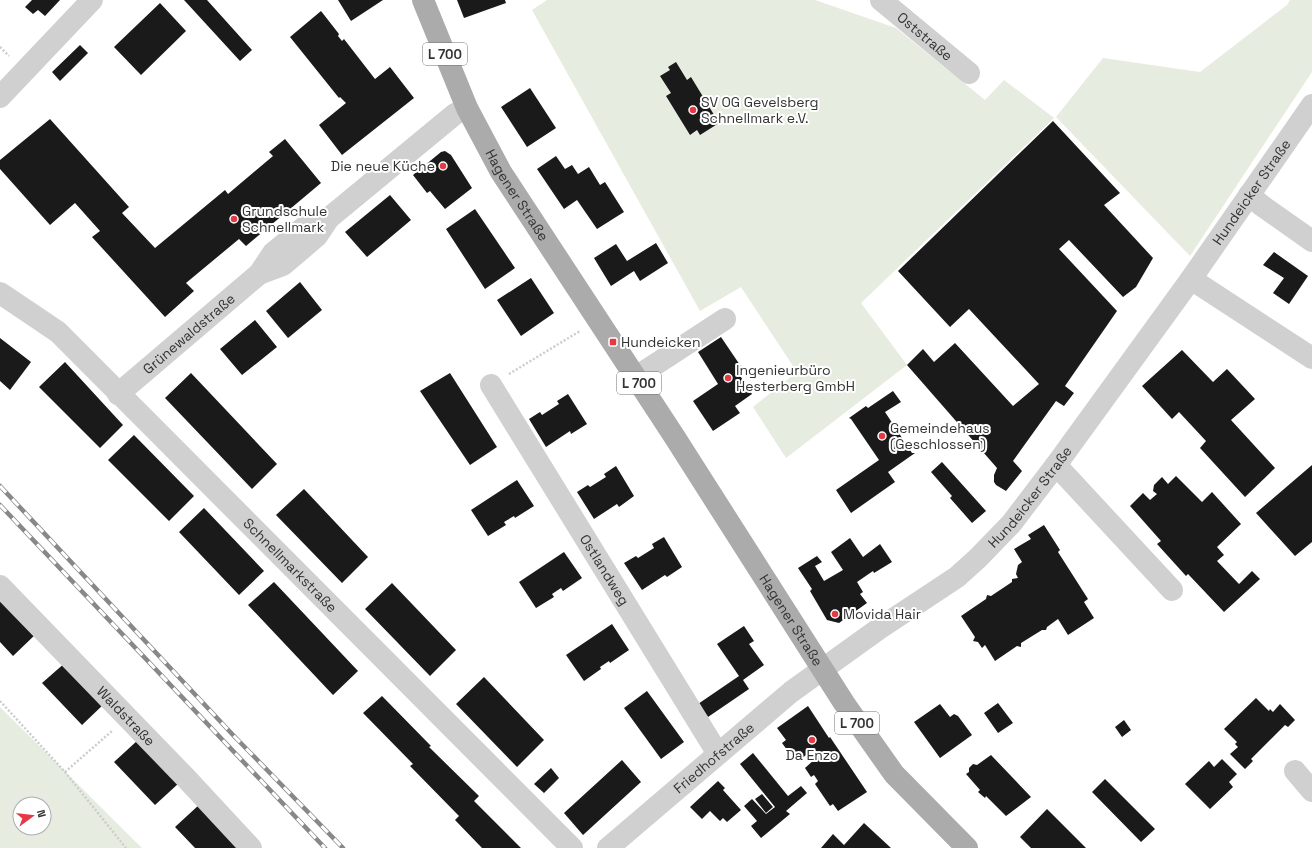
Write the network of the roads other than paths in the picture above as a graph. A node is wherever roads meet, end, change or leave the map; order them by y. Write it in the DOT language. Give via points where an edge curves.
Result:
graph roads {
  1 [pos="92,0"];
  2 [pos="423,0"];
  3 [pos="881,0"];
  4 [pos="969,73"];
  5 [pos="0,97"];
  6 [pos="1312,106"];
  7 [pos="467,108"];
  8 [pos="1249,195"];
  9 [pos="1312,241"];
  10 [pos="1191,279"];
  11 [pos="0,293"];
  12 [pos="725,319"];
  13 [pos="1312,358"];
  14 [pos="636,377"];
  15 [pos="491,385"];
  16 [pos="118,394"];
  17 [pos="1056,465"];
  18 [pos="0,586"];
  19 [pos="1172,590"];
  20 [pos="822,670"];
  21 [pos="718,754"];
  22 [pos="1295,771"];
  23 [pos="1312,791"];
  24 [pos="251,848"];
  25 [pos="572,848"];
  26 [pos="608,848"];
  27 [pos="967,848"];
  1 -- 5 [label="street"];
  2 -- 7 [label="main road, Hagener Straße / L 700"];
  3 -- 4 [label="street, Oststraße"];
  6 -- 8 [label="street, Hundeicker Straße"];
  7 -- 14 [label="main road, Hagener Straße / L 700" via="502,172"];
  7 -- 16 [label="street, Grünewaldstraße" via="455,114 329,218 308,224 278,248 259,274"];
  8 -- 9 [label="street"];
  8 -- 10 [label="street, Hundeicker Straße"];
  10 -- 13 [label="street"];
  10 -- 17 [label="street, Hundeicker Straße"];
  11 -- 16 [label="street, Schnellmarkstraße" via="58,332"];
  12 -- 14 [label="street"];
  14 -- 20 [label="main road, Hagener Straße / L 700"];
  15 -- 21 [label="street, Ostlandweg"];
  16 -- 25 [label="street, Schnellmarkstraße"];
  17 -- 19 [label="street"];
  17 -- 20 [label="street, Hundeicker Straße" via="1010,524 978,558 962,572"];
  18 -- 24 [label="street, Waldstraße"];
  20 -- 21 [label="street, Friedhofstraße" via="791,692"];
  20 -- 27 [label="main road, Hagener Straße / L 700" via="894,774"];
  21 -- 26 [label="street, Friedhofstraße"];
  22 -- 23 [label="street"];
}
